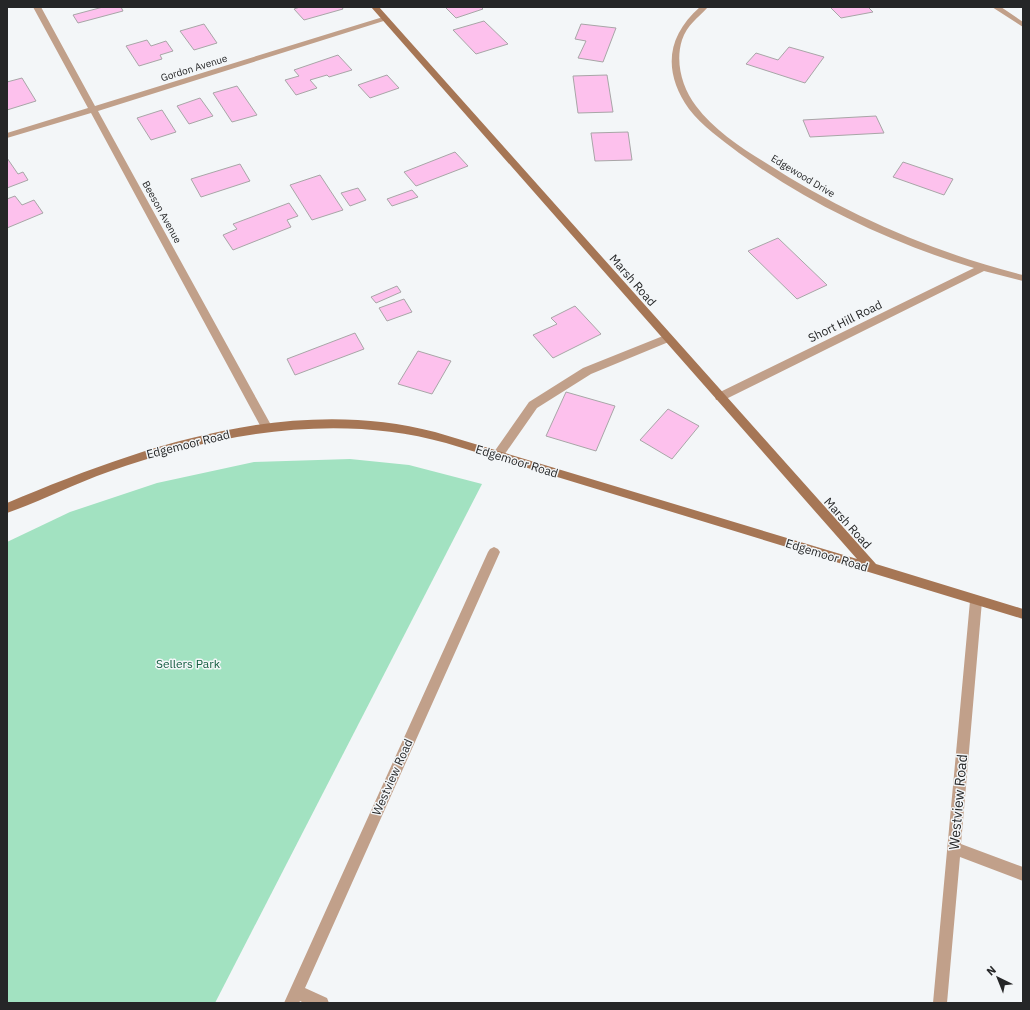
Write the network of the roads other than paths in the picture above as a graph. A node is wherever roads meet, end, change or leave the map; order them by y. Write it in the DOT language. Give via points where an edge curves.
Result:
graph roads {
  1 [pos="37,7"];
  2 [pos="375,7"];
  3 [pos="704,7"];
  4 [pos="996,7"];
  5 [pos="386,19"];
  6 [pos="1023,24"];
  7 [pos="93,110"];
  8 [pos="7,136"];
  9 [pos="982,268"];
  10 [pos="1023,278"];
  11 [pos="668,338"];
  12 [pos="720,397"];
  13 [pos="267,428"];
  14 [pos="498,455"];
  15 [pos="7,508"];
  16 [pos="494,552"];
  17 [pos="873,569"];
  18 [pos="976,601"];
  19 [pos="1023,614"];
  20 [pos="954,848"];
  21 [pos="1023,874"];
  22 [pos="293,997"];
  23 [pos="322,1003"];
  24 [pos="940,1003"];
  1 -- 7 [label="street, Beeson Avenue"];
  2 -- 5 [label="main road, Marsh Road"];
  3 -- 9 [label="street, Edgewood Drive" via="682,31 675,58 684,94 708,124 775,174 838,209 904,240"];
  4 -- 6 [label="street"];
  5 -- 7 [label="street, Gordon Avenue"];
  5 -- 11 [label="main road, Marsh Road"];
  7 -- 8 [label="street, Gordon Avenue"];
  7 -- 13 [label="street, Beeson Avenue"];
  9 -- 10 [label="street, Edgewood Drive"];
  9 -- 12 [label="street, Short Hill Road"];
  11 -- 12 [label="main road, Marsh Road"];
  11 -- 14 [label="street" via="587,371 533,405"];
  12 -- 17 [label="main road, Marsh Road"];
  13 -- 14 [label="main road, Edgemoor Road" via="334,424 414,431"];
  13 -- 15 [label="main road, Edgemoor Road" via="229,433 150,452"];
  14 -- 17 [label="main road, Edgemoor Road"];
  16 -- 22 [label="street, Westview Road"];
  17 -- 18 [label="main road, Edgemoor Road"];
  18 -- 19 [label="main road, Edgemoor Road"];
  18 -- 20 [label="street, Westview Road"];
  20 -- 21 [label="street"];
  20 -- 24 [label="street, Westview Road"];
  22 -- 23 [label="street"];
}
